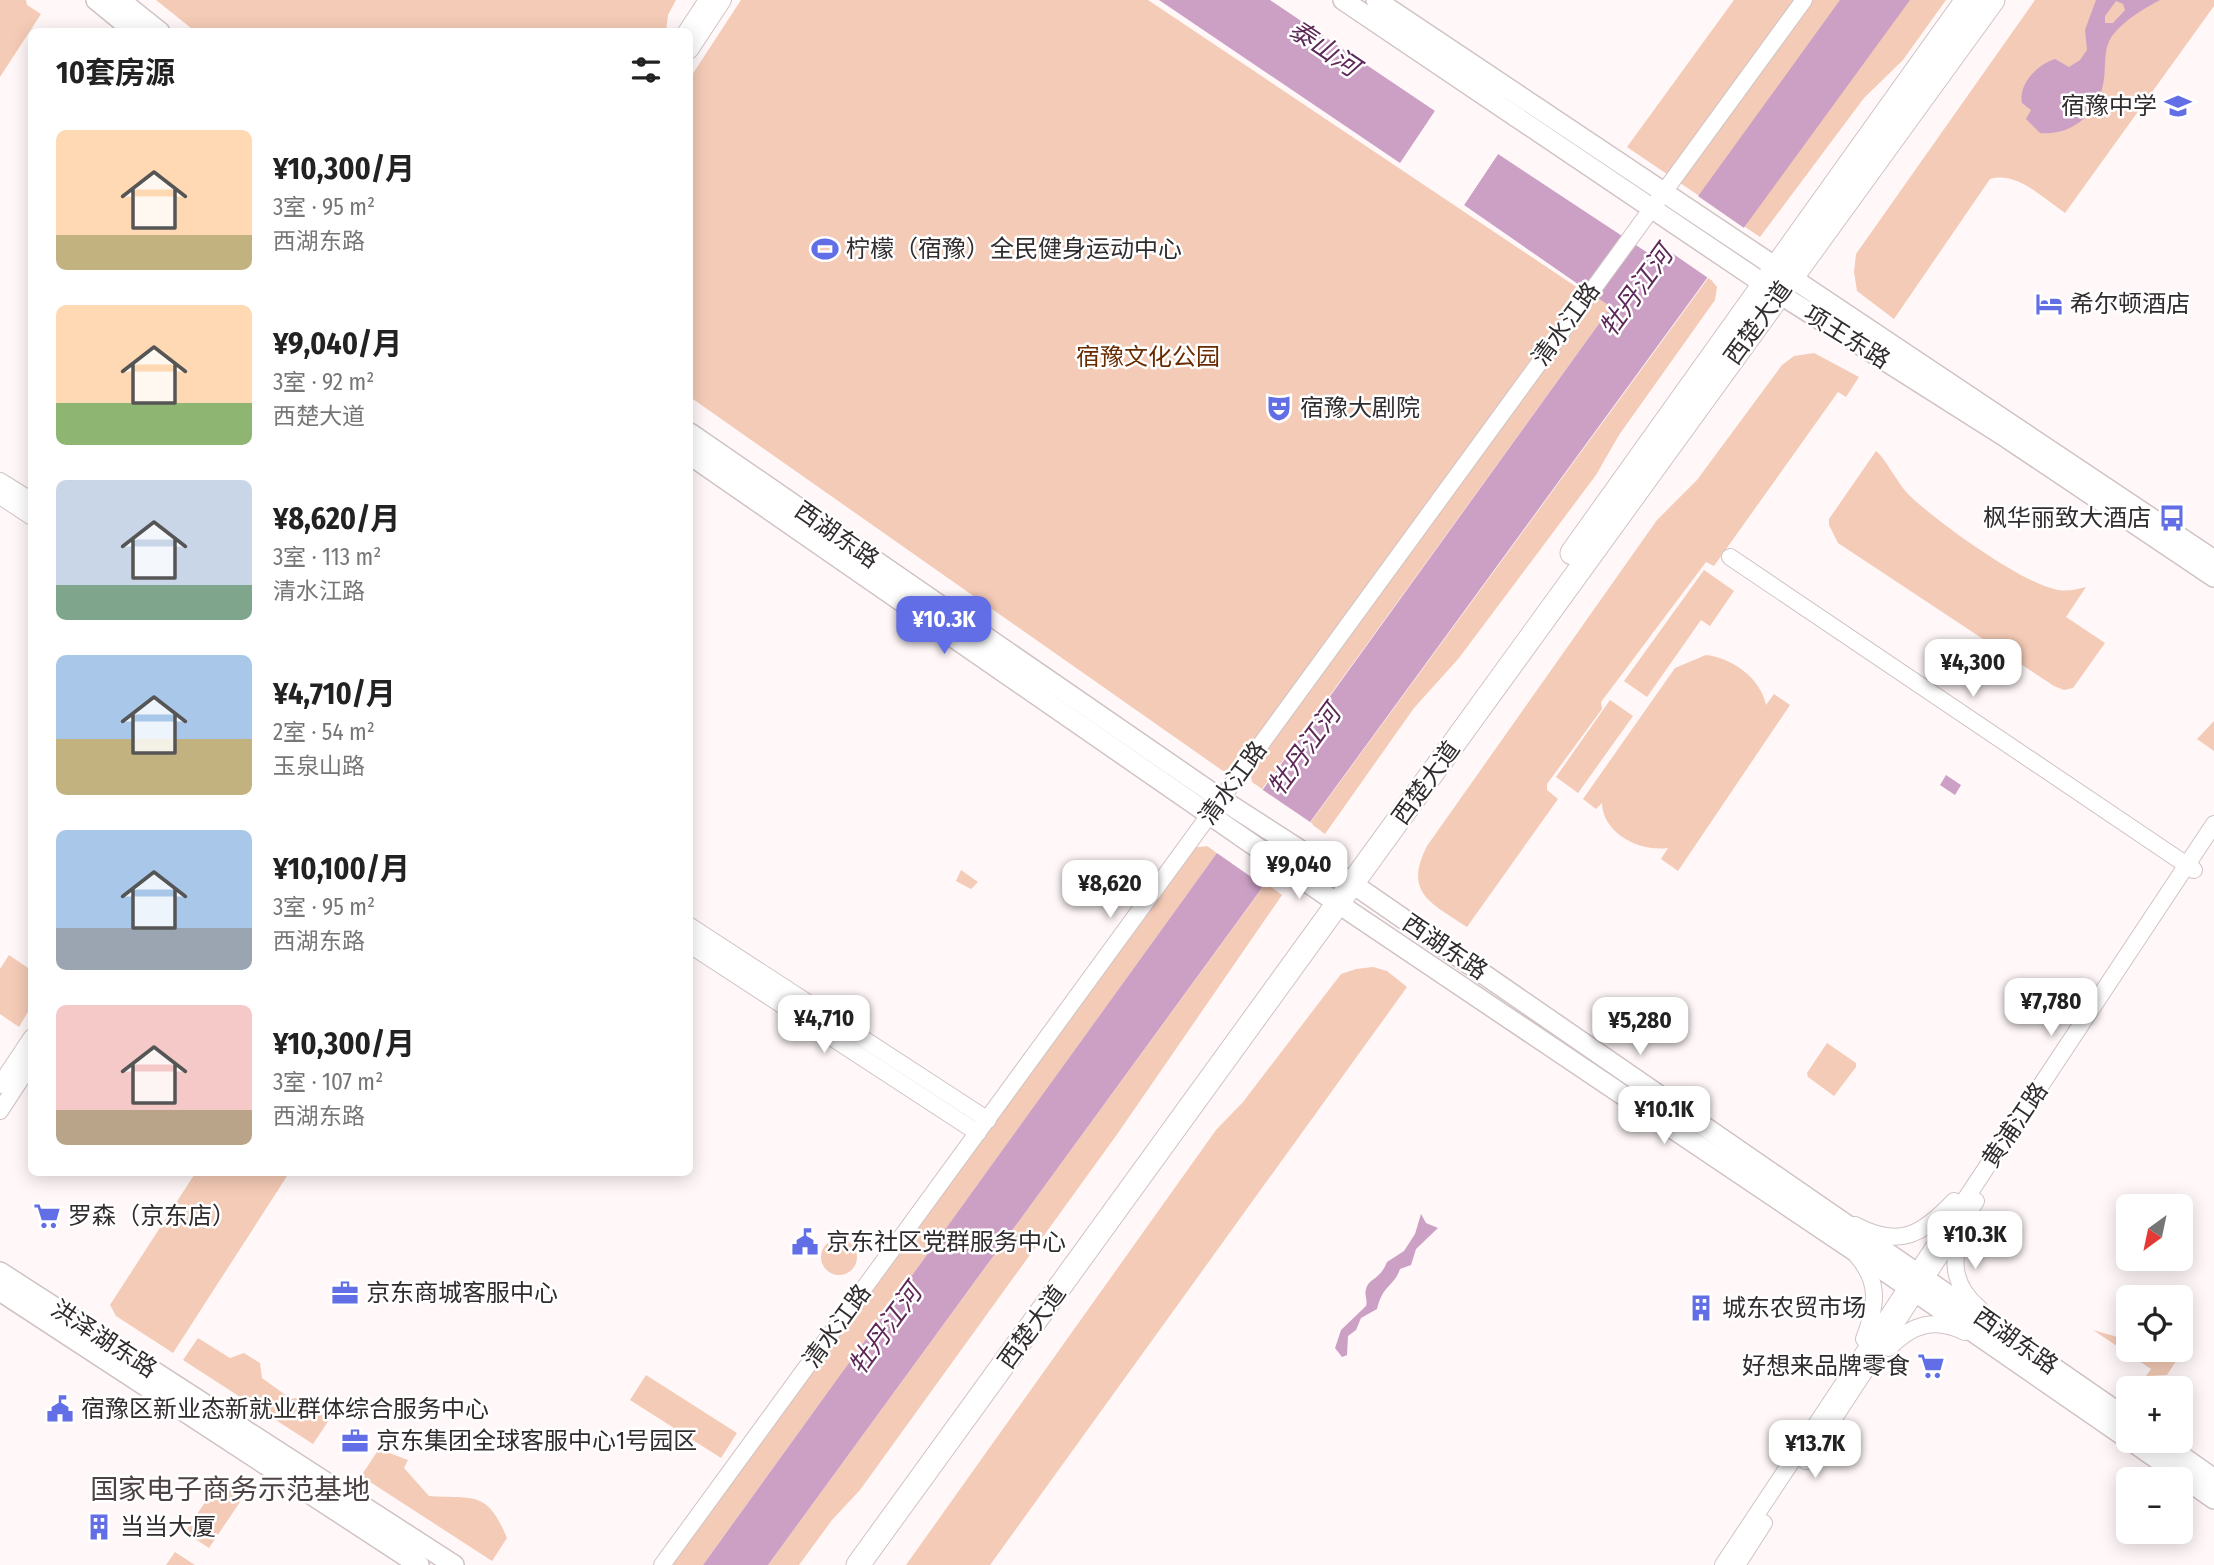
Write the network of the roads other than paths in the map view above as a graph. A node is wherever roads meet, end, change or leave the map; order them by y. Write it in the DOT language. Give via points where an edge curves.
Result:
graph roads {
  1 [pos="96,0"];
  2 [pos="120,0"];
  3 [pos="707,0"];
  4 [pos="723,0"];
  5 [pos="1343,0"];
  6 [pos="1376,0"];
  7 [pos="1804,0"];
  8 [pos="1967,0"];
  9 [pos="1993,0"];
  10 [pos="130,28"];
  11 [pos="155,28"];
  12 [pos="689,28"];
  13 [pos="693,45"];
  14 [pos="1657,200"];
  15 [pos="1777,280"];
  16 [pos="693,435"];
  17 [pos="693,457"];
  18 [pos="0,481"];
  19 [pos="0,496"];
  20 [pos="28,498"];
  21 [pos="28,514"];
  22 [pos="1730,557"];
  23 [pos="2214,560"];
  24 [pos="2214,576"];
  25 [pos="1222,811"];
  26 [pos="2214,824"];
  27 [pos="2214,844"];
  28 [pos="2192,869"];
  29 [pos="1347,880"];
  30 [pos="1333,900"];
  31 [pos="693,928"];
  32 [pos="693,948"];
  33 [pos="28,1043"];
  34 [pos="28,1068"];
  35 [pos="0,1085"];
  36 [pos="0,1111"];
  37 [pos="983,1127"];
  38 [pos="1989,1171"];
  39 [pos="1818,1215"];
  40 [pos="0,1272"];
  41 [pos="1916,1282"];
  42 [pos="0,1291"];
  43 [pos="2028,1359"];
  44 [pos="1858,1371"];
  45 [pos="2116,1412"];
  46 [pos="2116,1430"];
  47 [pos="2148,1453"];
  48 [pos="2177,1453"];
  49 [pos="2214,1479"];
  50 [pos="2214,1499"];
  51 [pos="419,1565"];
  52 [pos="454,1565"];
  53 [pos="662,1565"];
  54 [pos="842,1565"];
  55 [pos="858,1565"];
  56 [pos="1723,1565"];
  57 [pos="1737,1565"];
  1 -- 10 [label="main road"];
  2 -- 11 [label="main road"];
  3 -- 12 [label="street"];
  4 -- 13 [label="street"];
  5 -- 14 [label="main road, 项王东路"];
  6 -- 14 [label="main road, 项王东路"];
  7 -- 14 [label="street, 清水江路"];
  8 -- 15 [label="highway, 西楚大道"];
  9 -- 15 [label="highway, 西楚大道"];
  14 -- 15 [label="main road, 项王东路" via="1680,204 1755,253"];
  14 -- 15 [label="main road, 项王东路" via="1667,219 1742,270"];
  14 -- 25 [label="street, 清水江路"];
  15 -- 23 [label="main road, 项王东路"];
  15 -- 24 [label="main road, 项王东路"];
  15 -- 29 [label="highway, 西楚大道"];
  16 -- 25 [label="main road, 西湖东路"];
  17 -- 25 [label="main road, 西湖东路"];
  18 -- 20 [label="street"];
  19 -- 21 [label="street"];
  22 -- 28 [label="street"];
  25 -- 29 [label="main road, 西湖东路"];
  25 -- 30 [label="main road, 西湖东路"];
  25 -- 37 [label="street, 清水江路"];
  26 -- 28 [label="street, 黄浦江路"];
  27 -- 28 [label="street, 黄浦江路"];
  28 -- 38 [label="street, 黄浦江路"];
  29 -- 30 [label="highway, 西楚大道"];
  29 -- 39 [label="main road, 西湖东路"];
  30 -- 39 [label="main road, 西湖东路"];
  30 -- 54 [label="highway, 西楚大道"];
  30 -- 55 [label="highway, 西楚大道"];
  31 -- 37 [label="street"];
  32 -- 37 [label="street"];
  33 -- 35 [label="street"];
  34 -- 36 [label="street"];
  37 -- 53 [label="street, 清水江路"];
  38 -- 39 [label="street" via="1924,1231 1905,1237"];
  38 -- 41 [label="street, 黄浦江路"];
  38 -- 43 [label="street" via="1958,1245 1955,1266 1970,1301"];
  39 -- 41 [label="main road, 西湖东路"];
  39 -- 44 [label="street" via="1870,1273 1876,1292"];
  40 -- 52 [label="main road, 洪泽湖东路"];
  41 -- 43 [label="main road, 西湖东路"];
  41 -- 44 [label="street, 黄浦江路"];
  42 -- 51 [label="main road, 洪泽湖东路"];
  43 -- 44 [label="street" via="1962,1330 1930,1323 1915,1326"];
  43 -- 45 [label="main road, 西湖东路"];
  43 -- 46 [label="main road, 西湖东路"];
  44 -- 56 [label="street, 黄浦江路"];
  44 -- 57 [label="street, 黄浦江路"];
  47 -- 50 [label="main road, 西湖东路"];
  48 -- 49 [label="main road"];
}
